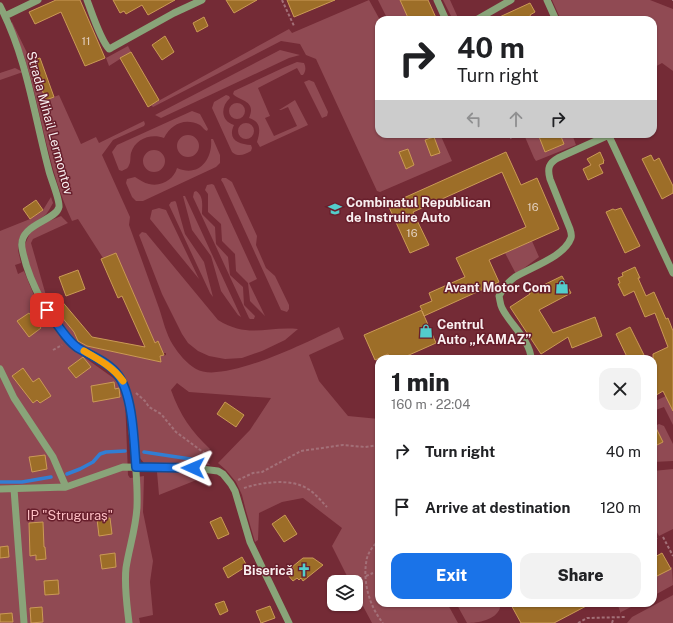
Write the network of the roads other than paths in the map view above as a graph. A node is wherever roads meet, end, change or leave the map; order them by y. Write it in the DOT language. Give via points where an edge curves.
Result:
graph roads {
  1 [pos="38,0"];
  2 [pos="87,0"];
  3 [pos="201,0"];
  4 [pos="437,0"];
  5 [pos="511,0"];
  6 [pos="547,0"];
  7 [pos="0,6"];
  8 [pos="5,16"];
  9 [pos="444,16"];
  10 [pos="483,16"];
  11 [pos="554,16"];
  12 [pos="601,138"];
  13 [pos="609,138"];
  14 [pos="673,273"];
  15 [pos="531,355"];
  16 [pos="0,370"];
  17 [pos="136,467"];
  18 [pos="66,487"];
  19 [pos="0,488"];
  20 [pos="14,489"];
  21 [pos="24,623"];
  22 [pos="129,623"];
  23 [pos="289,623"];
  1 -- 8 [label="street"];
  2 -- 3 [label="street" via="103,40 109,48"];
  4 -- 9 [label="street"];
  5 -- 10 [label="street"];
  6 -- 11 [label="street"];
  7 -- 8 [label="street, Strada Mihail Lermontov"];
  8 -- 17 [label="street, Strada Mihail Lermontov" via="23,63 59,205 57,212 28,231 23,238 22,246 29,273 40,299 62,331 76,347 104,363 117,373 122,381 130,406"];
  12 -- 15 [label="street" via="558,158 548,166 550,179 571,237 557,255 515,278 504,286 499,296 501,307 528,346"];
  13 -- 14 [label="street"];
  16 -- 18 [label="street" via="14,398 53,457"];
  17 -- 18 [label="street" via="123,466"];
  17 -- 22 [label="street, Strada Mihail Lermontov" via="137,507 126,569"];
  17 -- 23 [label="street" via="193,468 223,474 233,487 250,542"];
  18 -- 20 [label="street"];
  19 -- 20 [label="street"];
  20 -- 21 [label="street"];
}
